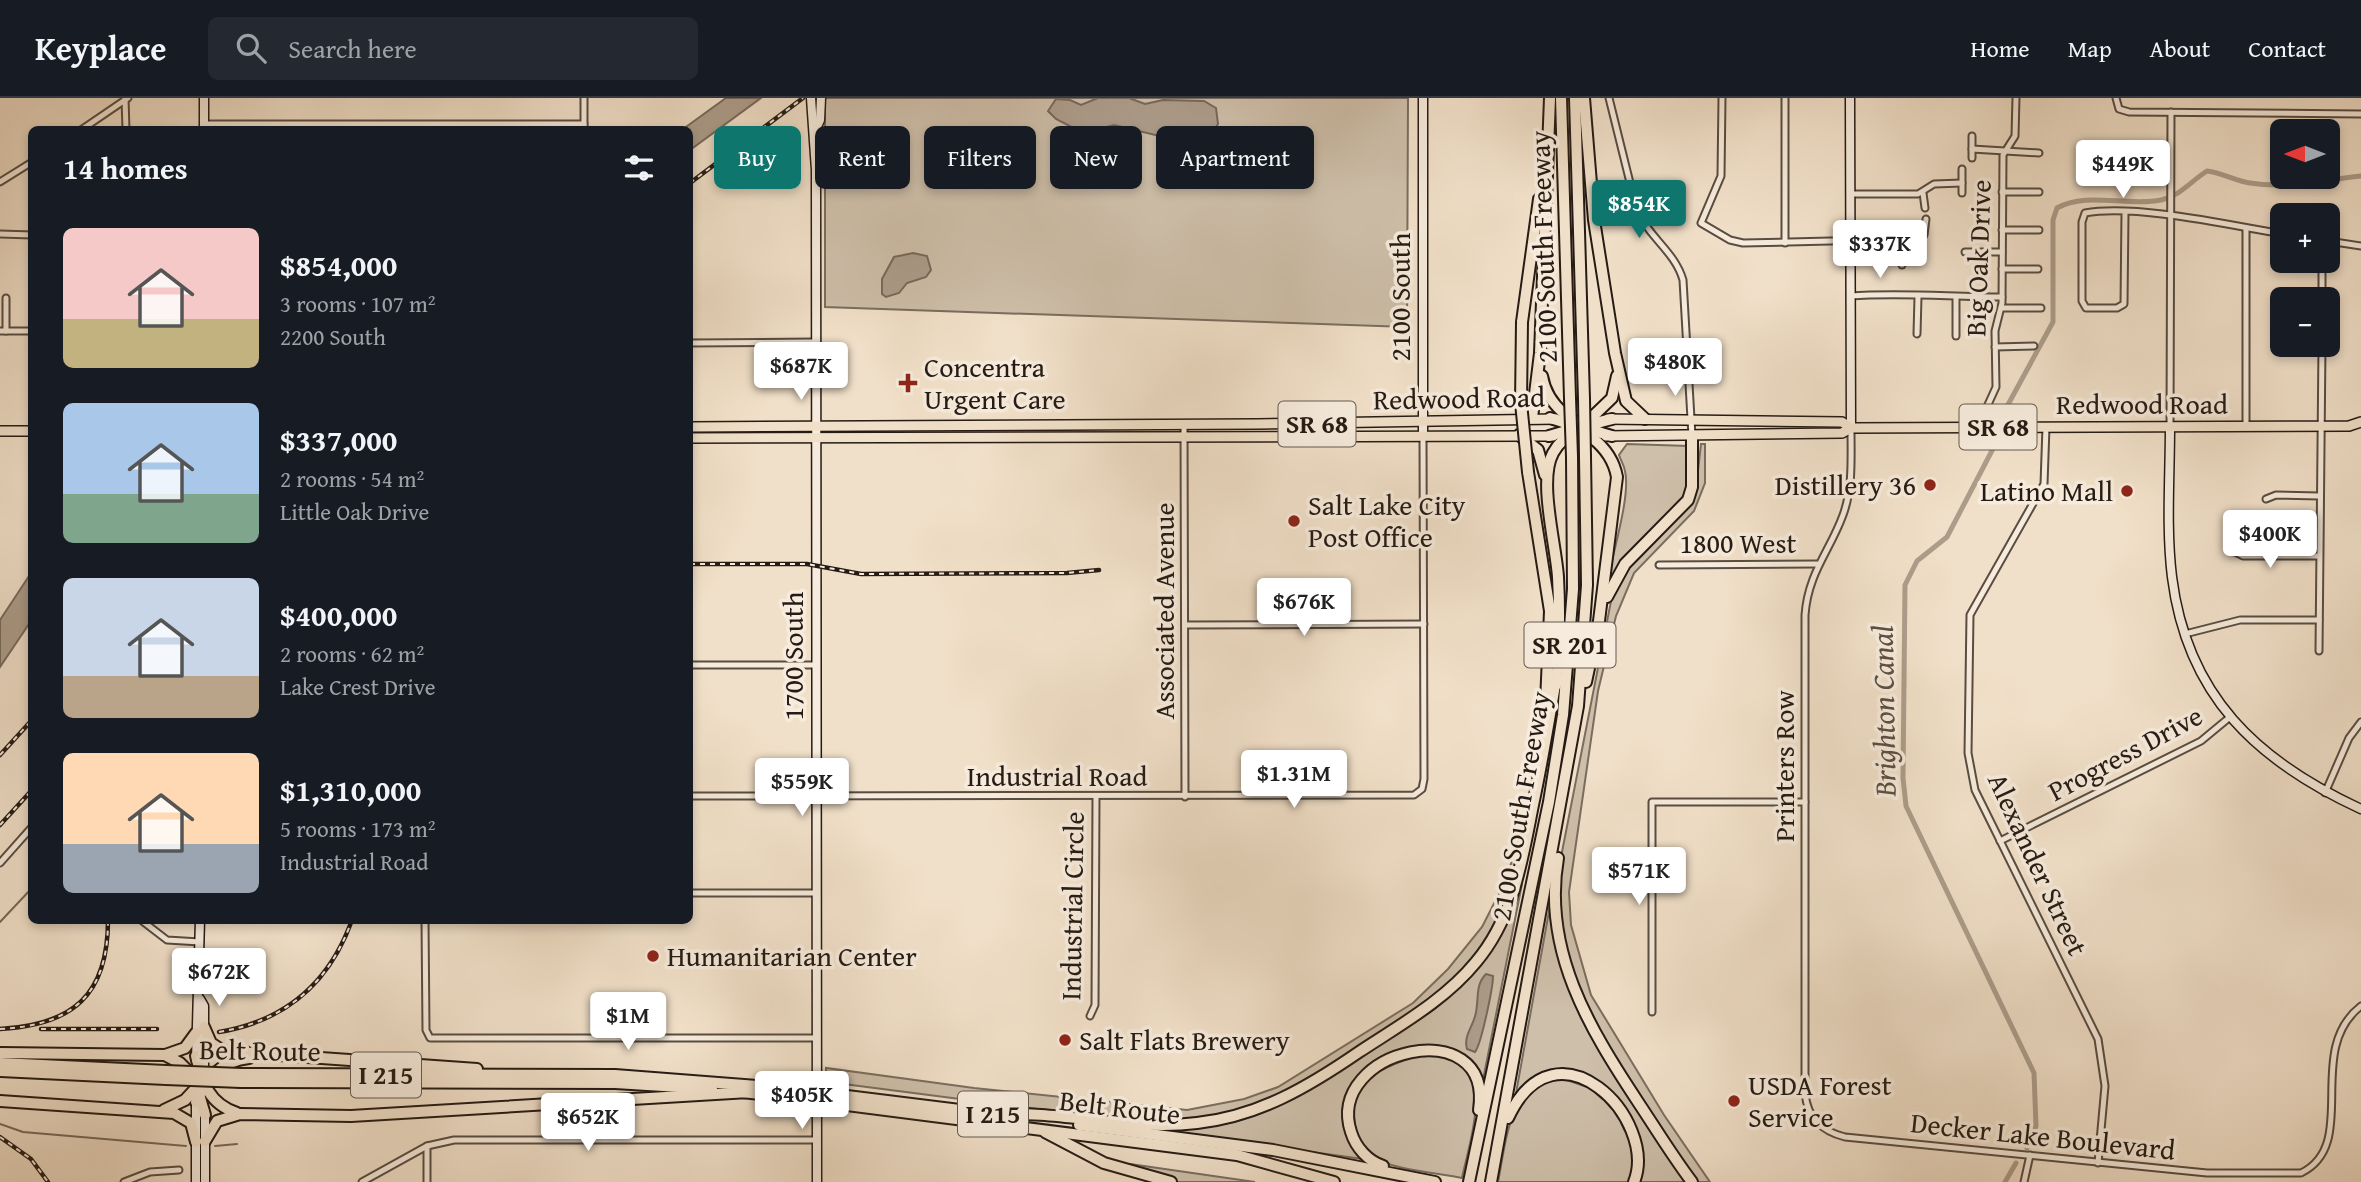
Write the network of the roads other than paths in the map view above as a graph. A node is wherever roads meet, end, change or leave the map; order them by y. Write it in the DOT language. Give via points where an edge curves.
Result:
graph roads {
  1 [pos="204,98"];
  2 [pos="584,98"];
  3 [pos="811,98"];
  4 [pos="821,98"];
  5 [pos="1423,98"];
  6 [pos="1550,98"];
  7 [pos="1561,98"];
  8 [pos="1575,98"];
  9 [pos="1584,98"];
  10 [pos="1609,98"];
  11 [pos="1722,98"];
  12 [pos="1785,98"];
  13 [pos="1850,98"];
  14 [pos="2016,98"];
  15 [pos="2116,98"];
  16 [pos="126,99"];
  17 [pos="2171,112"];
  18 [pos="2361,114"];
  19 [pos="87,126"];
  20 [pos="126,126"];
  21 [pos="204,126"];
  22 [pos="584,126"];
  23 [pos="818,126"];
  24 [pos="815,129"];
  25 [pos="1972,136"];
  26 [pos="1547,144"];
  27 [pos="1972,149"];
  28 [pos="2005,151"];
  29 [pos="2039,153"];
  30 [pos="1972,158"];
  31 [pos="28,164"];
  32 [pos="1962,169"];
  33 [pos="0,182"];
  34 [pos="1962,183"];
  35 [pos="816,189"];
  36 [pos="1962,192"];
  37 [pos="2003,192"];
  38 [pos="2039,192"];
  39 [pos="1923,193"];
  40 [pos="1850,194"];
  41 [pos="1925,208"];
  42 [pos="2125,213"];
  43 [pos="2170,217"];
  44 [pos="1926,219"];
  45 [pos="2246,228"];
  46 [pos="2003,230"];
  47 [pos="2039,230"];
  48 [pos="2270,231"];
  49 [pos="0,234"];
  50 [pos="28,235"];
  51 [pos="1902,239"];
  52 [pos="1785,243"];
  53 [pos="1850,243"];
  54 [pos="2340,243"];
  55 [pos="2361,246"];
  56 [pos="1965,252"];
  57 [pos="2003,252"];
  58 [pos="1902,265"];
  59 [pos="2002,269"];
  60 [pos="2038,269"];
  61 [pos="1850,296"];
  62 [pos="1917,297"];
  63 [pos="2002,297"];
  64 [pos="6,298"];
  65 [pos="1956,298"];
  66 [pos="2002,307"];
  67 [pos="2041,308"];
  68 [pos="3,331"];
  69 [pos="28,331"];
  70 [pos="1917,334"];
  71 [pos="1956,336"];
  72 [pos="816,342"];
  73 [pos="693,343"];
  74 [pos="1995,346"];
  75 [pos="2034,346"];
  76 [pos="1540,353"];
  77 [pos="1615,353"];
  78 [pos="2322,357"];
  79 [pos="1532,418"];
  80 [pos="1550,418"];
  81 [pos="1612,419"];
  82 [pos="1645,419"];
  83 [pos="1690,419"];
  84 [pos="1423,420"];
  85 [pos="2361,422"];
  86 [pos="1184,425"];
  87 [pos="816,426"];
  88 [pos="2349,426"];
  89 [pos="693,427"];
  90 [pos="1580,427"];
  91 [pos="2046,427"];
  92 [pos="2169,427"];
  93 [pos="2246,427"];
  94 [pos="2322,427"];
  95 [pos="1851,428"];
  96 [pos="1985,428"];
  97 [pos="0,430"];
  98 [pos="28,431"];
  99 [pos="2361,432"];
  100 [pos="1423,435"];
  101 [pos="1519,435"];
  102 [pos="1184,436"];
  103 [pos="1549,436"];
  104 [pos="1612,436"];
  105 [pos="1692,436"];
  106 [pos="816,437"];
  107 [pos="693,438"];
  108 [pos="1549,495"];
  109 [pos="2319,496"];
  110 [pos="2266,499"];
  111 [pos="2233,551"];
  112 [pos="2319,556"];
  113 [pos="1817,564"];
  114 [pos="1659,565"];
  115 [pos="2319,620"];
  116 [pos="1599,621"];
  117 [pos="1424,624"];
  118 [pos="1185,625"];
  119 [pos="2185,634"];
  120 [pos="2319,651"];
  121 [pos="693,665"];
  122 [pos="816,665"];
  123 [pos="1556,680"];
  124 [pos="2230,717"];
  125 [pos="2361,722"];
  126 [pos="1572,750"];
  127 [pos="1422,789"];
  128 [pos="1536,789"];
  129 [pos="2325,793"];
  130 [pos="693,796"];
  131 [pos="816,796"];
  132 [pos="1096,797"];
  133 [pos="1185,797"];
  134 [pos="1563,797"];
  135 [pos="1805,802"];
  136 [pos="2361,809"];
  137 [pos="1543,831"];
  138 [pos="28,832"];
  139 [pos="2000,841"];
  140 [pos="0,863"];
  141 [pos="693,893"];
  142 [pos="816,893"];
  143 [pos="146,924"];
  144 [pos="200,924"];
  145 [pos="425,924"];
  146 [pos="200,942"];
  147 [pos="2361,1006"];
  148 [pos="1652,1012"];
  149 [pos="1090,1016"];
  150 [pos="200,1030"];
  151 [pos="816,1038"];
  152 [pos="0,1053"];
  153 [pos="165,1055"];
  154 [pos="196,1056"];
  155 [pos="279,1056"];
  156 [pos="0,1063"];
  157 [pos="0,1071"];
  158 [pos="531,1074"];
  159 [pos="166,1075"];
  160 [pos="241,1078"];
  161 [pos="199,1085"];
  162 [pos="749,1092"];
  163 [pos="795,1093"];
  164 [pos="839,1099"];
  165 [pos="0,1101"];
  166 [pos="162,1111"];
  167 [pos="1809,1113"];
  168 [pos="240,1114"];
  169 [pos="996,1114"];
  170 [pos="205,1115"];
  171 [pos="1036,1128"];
  172 [pos="1500,1136"];
  173 [pos="817,1140"];
  174 [pos="200,1142"];
  175 [pos="427,1146"];
  176 [pos="2030,1155"];
  177 [pos="2098,1163"];
  178 [pos="179,1170"];
  179 [pos="1425,1180"];
  180 [pos="124,1182"];
  181 [pos="196,1182"];
  182 [pos="205,1182"];
  183 [pos="362,1182"];
  184 [pos="427,1182"];
  185 [pos="817,1182"];
  186 [pos="1171,1182"];
  187 [pos="1334,1182"];
  188 [pos="1468,1182"];
  189 [pos="1491,1182"];
  190 [pos="1634,1182"];
  191 [pos="1692,1182"];
  192 [pos="2024,1182"];
  1 -- 21 [label="street"];
  2 -- 22 [label="street"];
  3 -- 24 [label="street, 1700 South"];
  4 -- 23 [label="street, 1700 South"];
  5 -- 84 [label="street, 2100 South"];
  6 -- 26 [label="highway"];
  7 -- 137 [label="highway, 2100 South Freeway / SR 201, bridge" via="1573,589 1563,715"];
  8 -- 126 [label="highway, 2100 South Freeway / SR 201, bridge" via="1586,619"];
  9 -- 77 [label="highway" via="1594,220"];
  10 -- 83 [label="street" via="1637,211 1676,262 1683,280"];
  11 -- 52 [label="street" via="1721,176 1701,223 1742,243"];
  12 -- 52 [label="street"];
  13 -- 40 [label="street"];
  14 -- 28 [label="street, Big Oak Drive" via="2016,132"];
  15 -- 17 [label="street" via="2119,109"];
  16 -- 19 [label="street"];
  16 -- 20 [label="street"];
  17 -- 18 [label="street"];
  17 -- 43 [label="street"];
  25 -- 27 [label="street"];
  26 -- 76 [label="highway"];
  26 -- 128 [label="highway, bridge" via="1522,322 1524,442 1548,586 1550,636"];
  27 -- 28 [label="street"];
  27 -- 30 [label="street"];
  28 -- 29 [label="street"];
  28 -- 37 [label="street, Big Oak Drive"];
  31 -- 33 [label="street"];
  32 -- 34 [label="street"];
  34 -- 36 [label="street"];
  34 -- 39 [label="street" via="1931,184"];
  35 -- 72 [label="street, 1700 South"];
  37 -- 38 [label="street"];
  37 -- 46 [label="street, Big Oak Drive"];
  39 -- 40 [label="street"];
  39 -- 41 [label="street"];
  40 -- 53 [label="street"];
  42 -- 42 [label="street" via="2083,214 2082,301 2086,308 2123,306"];
  42 -- 43 [label="street"];
  43 -- 45 [label="street"];
  43 -- 92 [label="street"];
  44 -- 51 [label="street" via="1923,237"];
  45 -- 48 [label="street"];
  45 -- 93 [label="street"];
  46 -- 47 [label="street"];
  46 -- 57 [label="street, Big Oak Drive"];
  49 -- 50 [label="street"];
  51 -- 53 [label="street"];
  51 -- 58 [label="street"];
  52 -- 53 [label="street"];
  53 -- 61 [label="street"];
  54 -- 55 [label="street"];
  56 -- 57 [label="street"];
  57 -- 59 [label="street, Big Oak Drive"];
  59 -- 60 [label="street"];
  59 -- 63 [label="street, Big Oak Drive"];
  61 -- 62 [label="street" via="1893,292"];
  61 -- 95 [label="street"];
  62 -- 65 [label="street"];
  62 -- 70 [label="street"];
  63 -- 65 [label="street"];
  63 -- 66 [label="street, Big Oak Drive"];
  64 -- 68 [label="street"];
  65 -- 71 [label="street"];
  66 -- 67 [label="street"];
  66 -- 74 [label="street, Big Oak Drive"];
  68 -- 69 [label="street"];
  72 -- 73 [label="street"];
  72 -- 87 [label="street, 1700 South"];
  74 -- 75 [label="street"];
  74 -- 96 [label="street, Big Oak Drive" via="1995,377"];
  76 -- 79 [label="highway"];
  76 -- 90 [label="highway" via="1546,391"];
  77 -- 82 [label="highway" via="1628,404"];
  77 -- 90 [label="highway" via="1615,393 1605,408"];
  78 -- 94 [label="street"];
  79 -- 80 [label="main road, Redwood Road / SR 68"];
  79 -- 84 [label="main road, Redwood Road / SR 68"];
  80 -- 90 [label="highway"];
  81 -- 82 [label="main road, Redwood Road / SR 68"];
  81 -- 90 [label="highway"];
  82 -- 83 [label="main road, Redwood Road / SR 68"];
  83 -- 95 [label="main road, Redwood Road / SR 68" via="1842,422"];
  83 -- 105 [label="street"];
  84 -- 86 [label="main road, Redwood Road / SR 68"];
  84 -- 100 [label="street, 2100 South"];
  85 -- 88 [label="main road, Redwood Road / SR 68"];
  86 -- 87 [label="main road, Redwood Road / SR 68"];
  86 -- 102 [label="street, Associated Avenue"];
  87 -- 89 [label="main road, Redwood Road / SR 68"];
  87 -- 106 [label="street, 1700 South"];
  88 -- 94 [label="main road, Redwood Road / SR 68"];
  88 -- 99 [label="main road, Redwood Road / SR 68"];
  90 -- 103 [label="highway"];
  90 -- 104 [label="highway"];
  90 -- 108 [label="highway" via="1549,461"];
  90 -- 116 [label="highway" via="1611,459 1618,481"];
  91 -- 92 [label="main road, Redwood Road / SR 68"];
  91 -- 96 [label="main road, Redwood Road / SR 68"];
  91 -- 139 [label="street, Alexander Street" via="2044,484 1976,600 1969,623 1969,762 1975,790"];
  92 -- 93 [label="main road, Redwood Road / SR 68"];
  92 -- 119 [label="street" via="2171,566"];
  93 -- 94 [label="main road, Redwood Road / SR 68"];
  94 -- 109 [label="street"];
  95 -- 96 [label="main road, Redwood Road / SR 68"];
  95 -- 105 [label="main road, Redwood Road / SR 68" via="1842,433"];
  95 -- 113 [label="street, Printers Row" via="1848,498 1838,528"];
  97 -- 98 [label="main road"];
  100 -- 101 [label="main road, Redwood Road / SR 68"];
  100 -- 102 [label="main road, Redwood Road / SR 68"];
  100 -- 117 [label="street, 2100 South"];
  101 -- 103 [label="main road, Redwood Road / SR 68"];
  101 -- 108 [label="highway" via="1538,450"];
  102 -- 106 [label="main road, Redwood Road / SR 68"];
  102 -- 118 [label="street, Associated Avenue"];
  104 -- 105 [label="main road, Redwood Road / SR 68"];
  105 -- 116 [label="highway" via="1688,500 1625,564"];
  106 -- 107 [label="main road, Redwood Road / SR 68"];
  106 -- 122 [label="street, 1700 South"];
  108 -- 123 [label="highway" via="1558,589"];
  109 -- 110 [label="street"];
  109 -- 112 [label="street"];
  111 -- 112 [label="street" via="2243,556"];
  112 -- 115 [label="street"];
  113 -- 114 [label="street, 1800 West"];
  113 -- 135 [label="street, Printers Row" via="1805,615"];
  115 -- 119 [label="street" via="2240,620"];
  115 -- 120 [label="street"];
  116 -- 126 [label="highway"];
  117 -- 118 [label="street"];
  117 -- 127 [label="street, 2100 South"];
  118 -- 133 [label="street, Associated Avenue"];
  119 -- 124 [label="street" via="2207,683"];
  121 -- 122 [label="street"];
  122 -- 131 [label="street, 1700 South"];
  123 -- 128 [label="highway"];
  123 -- 137 [label="highway"];
  124 -- 129 [label="street" via="2272,759"];
  124 -- 139 [label="street, Progress Drive" via="2201,741"];
  125 -- 129 [label="street"];
  126 -- 134 [label="highway, 2100 South Freeway / SR 201"];
  127 -- 133 [label="street, Industrial Road" via="1404,796"];
  128 -- 169 [label="highway" via="1516,888 1502,923 1476,962 1436,1000 1302,1091 1234,1118 1194,1124"];
  129 -- 136 [label="street"];
  130 -- 131 [label="street, Industrial Road"];
  131 -- 132 [label="street, Industrial Road"];
  131 -- 142 [label="street, 1700 South"];
  132 -- 133 [label="street, Industrial Road"];
  132 -- 149 [label="street, Industrial Circle" via="1095,1005"];
  134 -- 172 [label="highway, 2100 South Freeway / SR 201"];
  134 -- 191 [label="highway" via="1556,918 1569,979 1595,1034"];
  135 -- 148 [label="street" via="1652,802"];
  135 -- 167 [label="street, Printers Row" via="1805,1087"];
  137 -- 188 [label="highway, 2100 South Freeway / SR 201"];
  138 -- 140 [label="street"];
  139 -- 177 [label="street, Alexander Street" via="2098,1039 2105,1086"];
  141 -- 142 [label="street"];
  142 -- 151 [label="street, 1700 South"];
  143 -- 146 [label="street" via="167,940"];
  144 -- 146 [label="street"];
  145 -- 151 [label="street" via="428,1037"];
  146 -- 150 [label="street" via="200,999 196,1006"];
  147 -- 177 [label="street, Decker Lake Boulevard" via="2347,1019 2336,1042 2331,1140 2323,1157 2308,1170 2290,1175 2236,1175"];
  150 -- 153 [label="highway" via="185,1048"];
  150 -- 154 [label="street"];
  150 -- 155 [label="highway" via="219,1050"];
  150 -- 161 [label="street"];
  151 -- 173 [label="street, 1700 South"];
  152 -- 153 [label="highway"];
  153 -- 161 [label="highway" via="185,1066"];
  154 -- 161 [label="highway"];
  155 -- 158 [label="highway"];
  155 -- 161 [label="highway" via="232,1061"];
  156 -- 159 [label="highway, Belt Route / I 215"];
  157 -- 159 [label="highway, Belt Route / I 215"];
  158 -- 160 [label="highway, Belt Route / I 215"];
  158 -- 163 [label="highway, Belt Route / I 215" via="670,1077"];
  159 -- 160 [label="highway, Belt Route / I 215, bridge"];
  160 -- 162 [label="highway, Belt Route / I 215" via="615,1083"];
  161 -- 166 [label="highway" via="181,1103"];
  161 -- 168 [label="highway" via="215,1102"];
  161 -- 170 [label="highway"];
  161 -- 174 [label="street"];
  162 -- 163 [label="highway, Belt Route / I 215"];
  162 -- 168 [label="highway" via="351,1116"];
  163 -- 164 [label="highway, Belt Route / I 215, bridge"];
  164 -- 169 [label="highway, Belt Route / I 215"];
  164 -- 171 [label="highway, Belt Route / I 215"];
  165 -- 166 [label="highway"];
  166 -- 174 [label="highway" via="188,1119"];
  167 -- 176 [label="street, Decker Lake Boulevard" via="1821,1128 1845,1137"];
  168 -- 174 [label="highway" via="217,1121"];
  169 -- 179 [label="highway, Belt Route / I 215" via="1273,1150"];
  170 -- 174 [label="street"];
  171 -- 186 [label="highway" via="1104,1163"];
  171 -- 187 [label="highway, Belt Route / I 215" via="1237,1155"];
  172 -- 189 [label="highway, 2100 South Freeway / SR 201"];
  172 -- 190 [label="highway" via="1528,1085 1550,1074 1573,1075 1595,1086 1622,1112 1640,1157"];
  173 -- 175 [label="street" via="454,1140"];
  173 -- 185 [label="street, 1700 South"];
  174 -- 181 [label="street"];
  174 -- 182 [label="street"];
  175 -- 183 [label="street"];
  175 -- 184 [label="street"];
  176 -- 177 [label="street, Decker Lake Boulevard"];
  176 -- 192 [label="street"];
  178 -- 180 [label="street" via="150,1172"];
  179 -- 188 [label="highway" via="1373,1163 1363,1154 1351,1134 1349,1108 1358,1084 1375,1066 1416,1051 1440,1051 1465,1063 1478,1087 1480,1104"];
}
